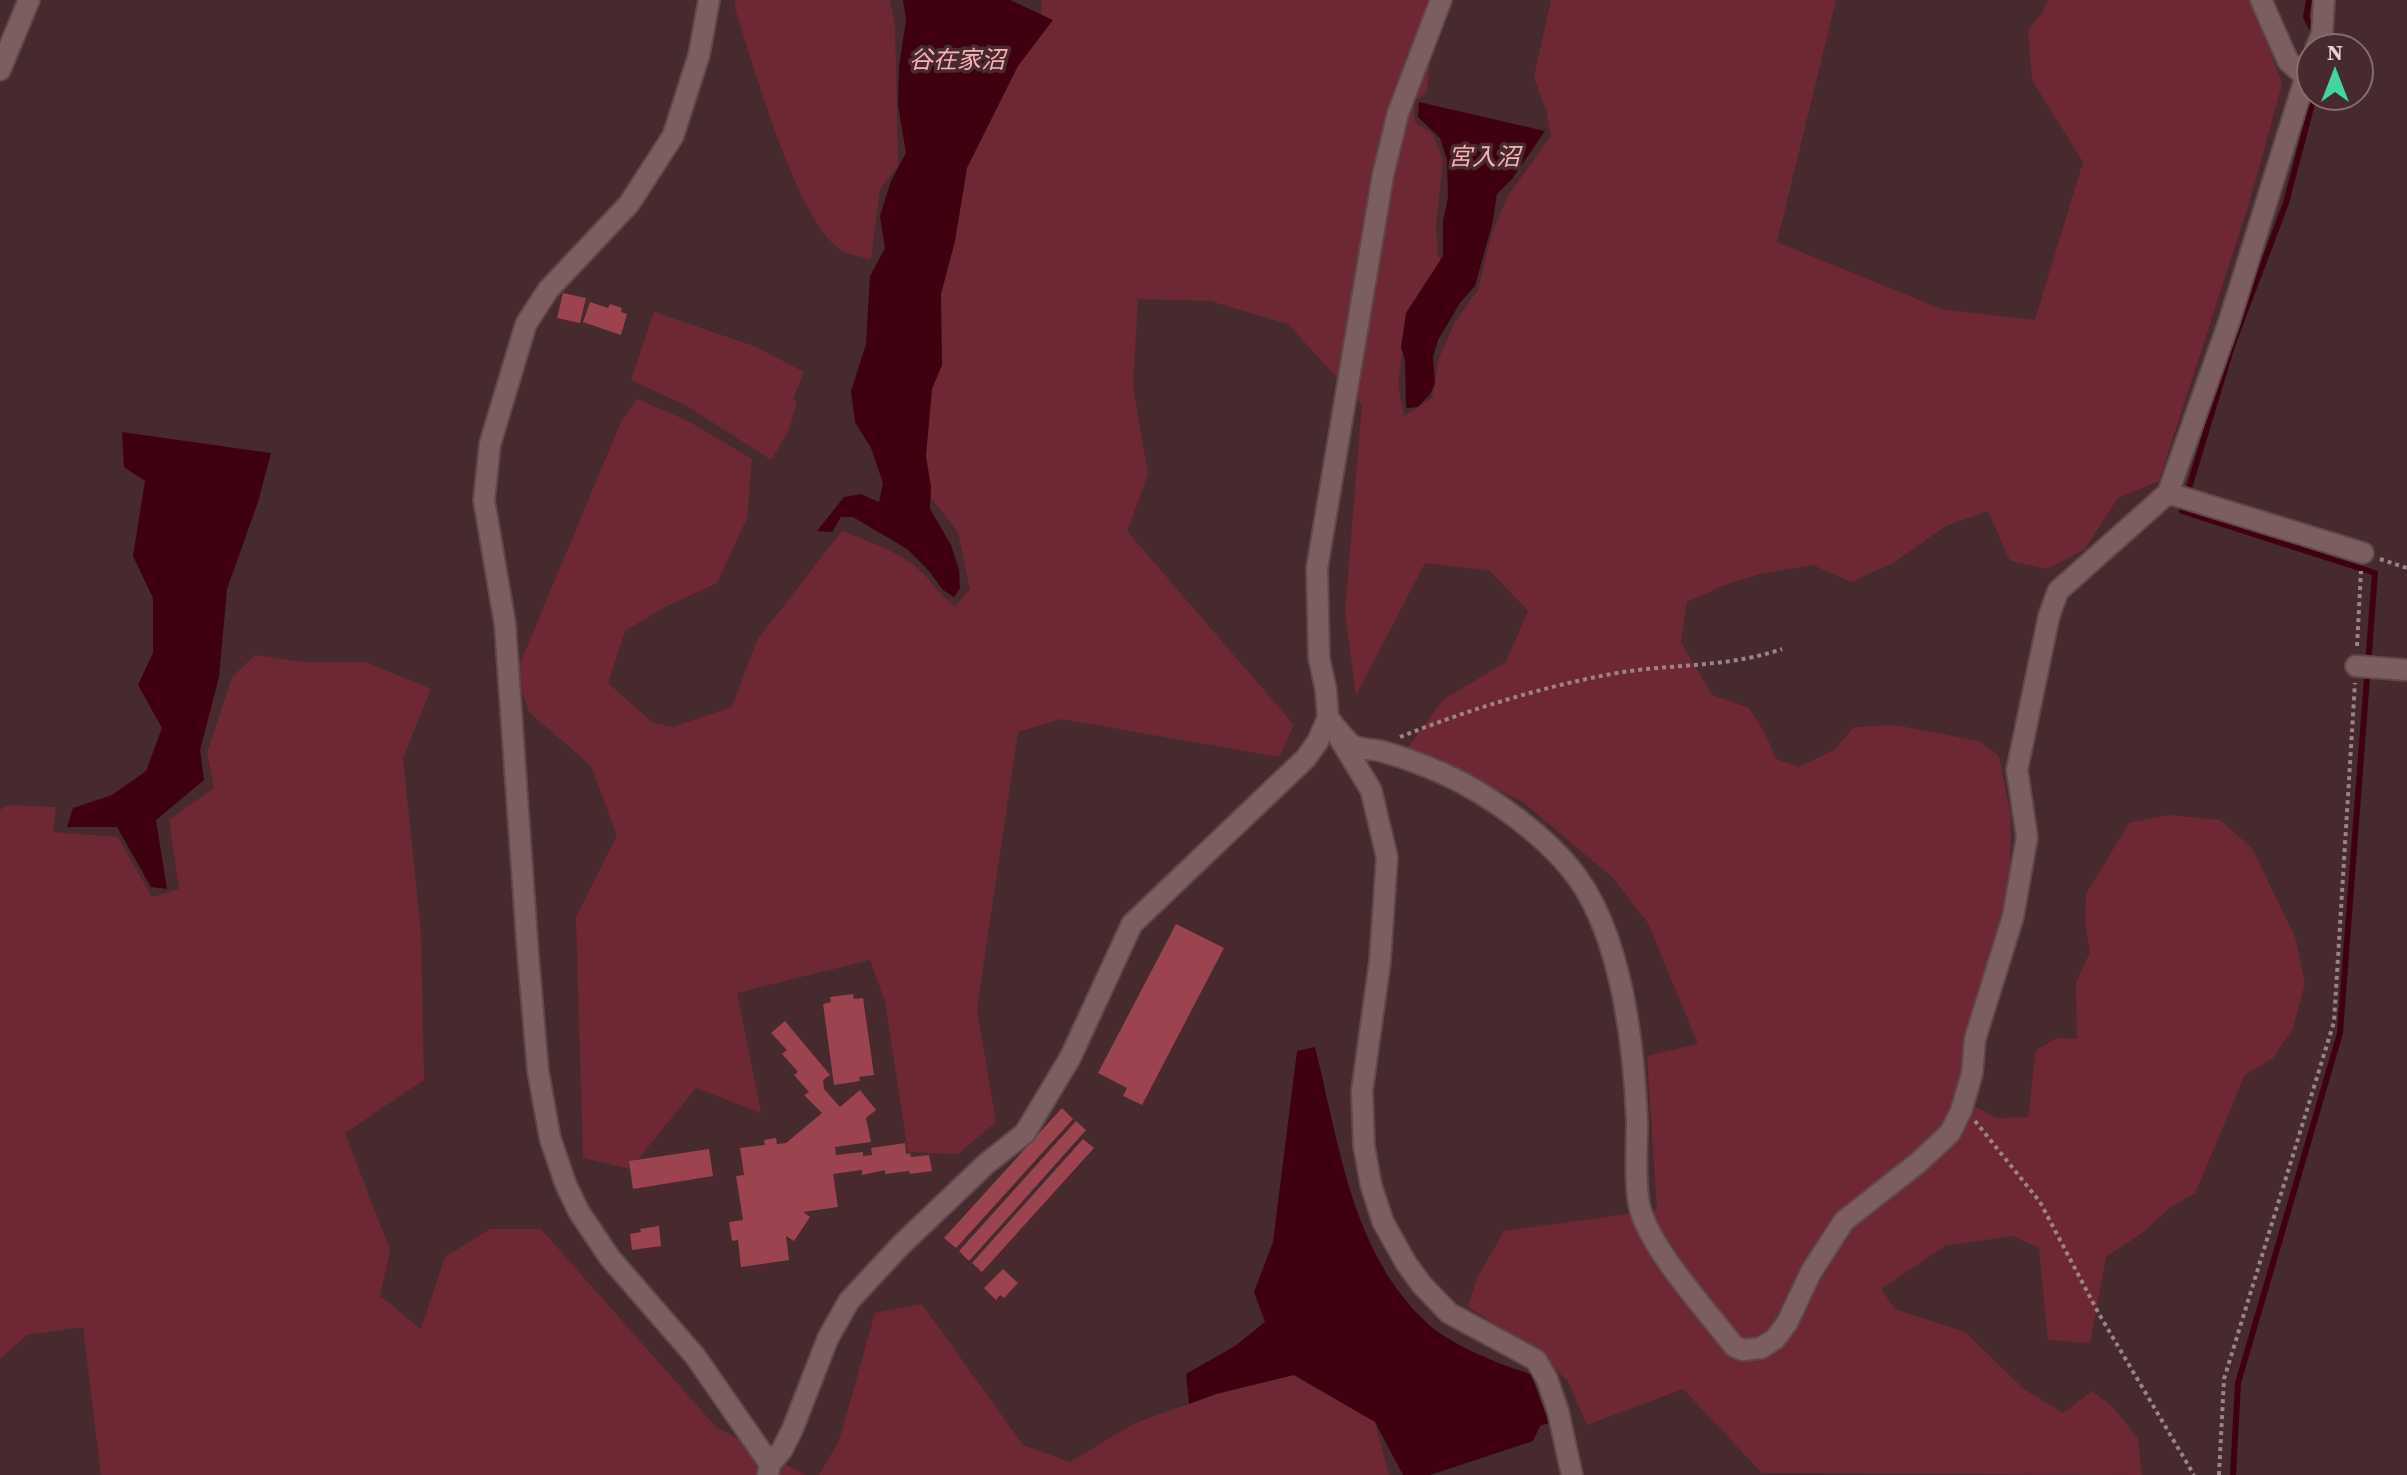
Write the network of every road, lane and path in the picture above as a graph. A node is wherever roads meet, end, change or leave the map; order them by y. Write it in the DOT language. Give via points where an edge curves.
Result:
graph roads {
  1 [pos="29,0"];
  2 [pos="709,0"];
  3 [pos="1441,0"];
  4 [pos="2261,0"];
  5 [pos="2324,0"];
  6 [pos="2322,32"];
  7 [pos="2295,63"];
  8 [pos="0,70"];
  9 [pos="2295,110"];
  10 [pos="2168,493"];
  11 [pos="2363,553"];
  12 [pos="2407,568"];
  13 [pos="1782,649"];
  14 [pos="2356,666"];
  15 [pos="2407,670"];
  16 [pos="1328,718"];
  17 [pos="1379,751"];
  18 [pos="1963,1105"];
  19 [pos="769,1469"];
  20 [pos="1572,1475"];
  21 [pos="2194,1475"];
  22 [pos="2219,1475"];
  1 -- 8 [label="street"];
  2 -- 19 [label="street" via="699,55 673,136 629,204 548,290 526,324 490,444 484,500 505,624 538,1071 550,1138 579,1212 610,1258 695,1356"];
  3 -- 16 [label="street" via="1398,113 1383,175 1317,568 1319,658"];
  4 -- 7 [label="street" via="2288,61"];
  5 -- 6 [label="street"];
  9 -- 10 [label="street"];
  10 -- 11 [label="street"];
  10 -- 18 [label="street" via="2058,591 2049,616 2017,770 2027,837 2013,917 1975,1039"];
  11 -- 12 [label="path"];
  11 -- 14 [label="path"];
  13 -- 17 [label="path" via="1751,660 1607,675 1457,714 1399,737"];
  14 -- 15 [label="street"];
  14 -- 22 [label="path" via="2334,1022 2224,1379"];
  16 -- 17 [label="street" via="1354,747"];
  16 -- 19 [label="street" via="1306,758 1132,924 1070,1058 1025,1133 901,1245 849,1301"];
  16 -- 20 [label="street" via="1371,790 1387,857 1380,961 1362,1091 1371,1185 1383,1222 1422,1285 1459,1320 1536,1360 1558,1411"];
  17 -- 18 [label="street" via="1445,774 1498,806 1577,877 1597,912 1628,1020 1639,1208 1654,1239 1734,1346 1761,1348 1775,1339 1844,1221 1950,1133"];
  18 -- 21 [label="path" via="2040,1202"];
}
